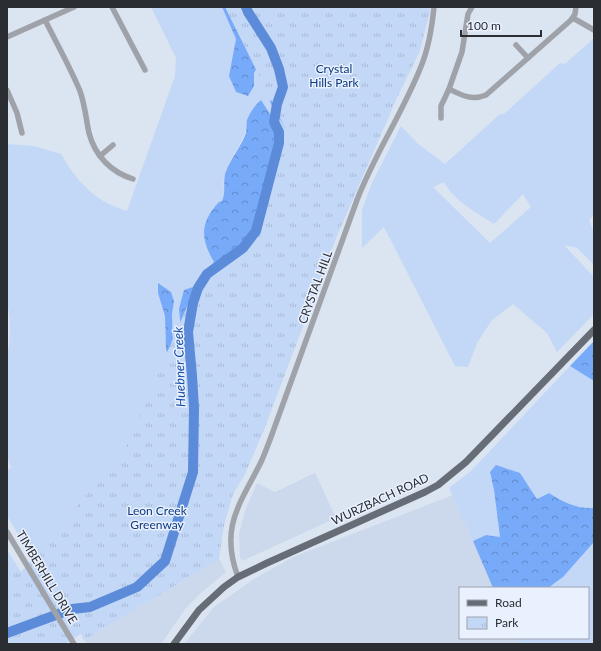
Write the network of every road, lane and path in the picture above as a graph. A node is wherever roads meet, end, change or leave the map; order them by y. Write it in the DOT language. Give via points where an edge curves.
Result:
graph roads {
  1 [pos="74,7"];
  2 [pos="112,7"];
  3 [pos="434,7"];
  4 [pos="472,7"];
  5 [pos="576,7"];
  6 [pos="573,18"];
  7 [pos="45,20"];
  8 [pos="594,30"];
  9 [pos="7,37"];
  10 [pos="516,45"];
  11 [pos="528,58"];
  12 [pos="145,70"];
  13 [pos="449,89"];
  14 [pos="7,90"];
  15 [pos="441,118"];
  16 [pos="22,133"];
  17 [pos="113,145"];
  18 [pos="100,156"];
  19 [pos="133,179"];
  20 [pos="594,330"];
  21 [pos="7,532"];
  22 [pos="238,577"];
  23 [pos="74,644"];
  24 [pos="174,644"];
  1 -- 7 [label="street"];
  2 -- 12 [label="street"];
  3 -- 22 [label="street, CRYSTAL HILL" via="431,32 422,64 366,179 271,437 235,514 231,545"];
  4 -- 13 [label="street" via="468,14 462,52"];
  5 -- 6 [label="street"];
  6 -- 8 [label="street"];
  6 -- 11 [label="street"];
  7 -- 9 [label="street"];
  7 -- 18 [label="street" via="81,93 91,139"];
  10 -- 11 [label="street"];
  11 -- 13 [label="street" via="480,98 466,97"];
  13 -- 15 [label="street" via="441,106"];
  14 -- 16 [label="street"];
  17 -- 18 [label="street"];
  18 -- 19 [label="street" via="114,170"];
  20 -- 22 [label="main road, WURZBACH ROAD" via="466,462 438,485"];
  21 -- 23 [label="street, TIMBERHILL DRIVE"];
  22 -- 24 [label="main road, WURZBACH ROAD" via="208,601"];
}
